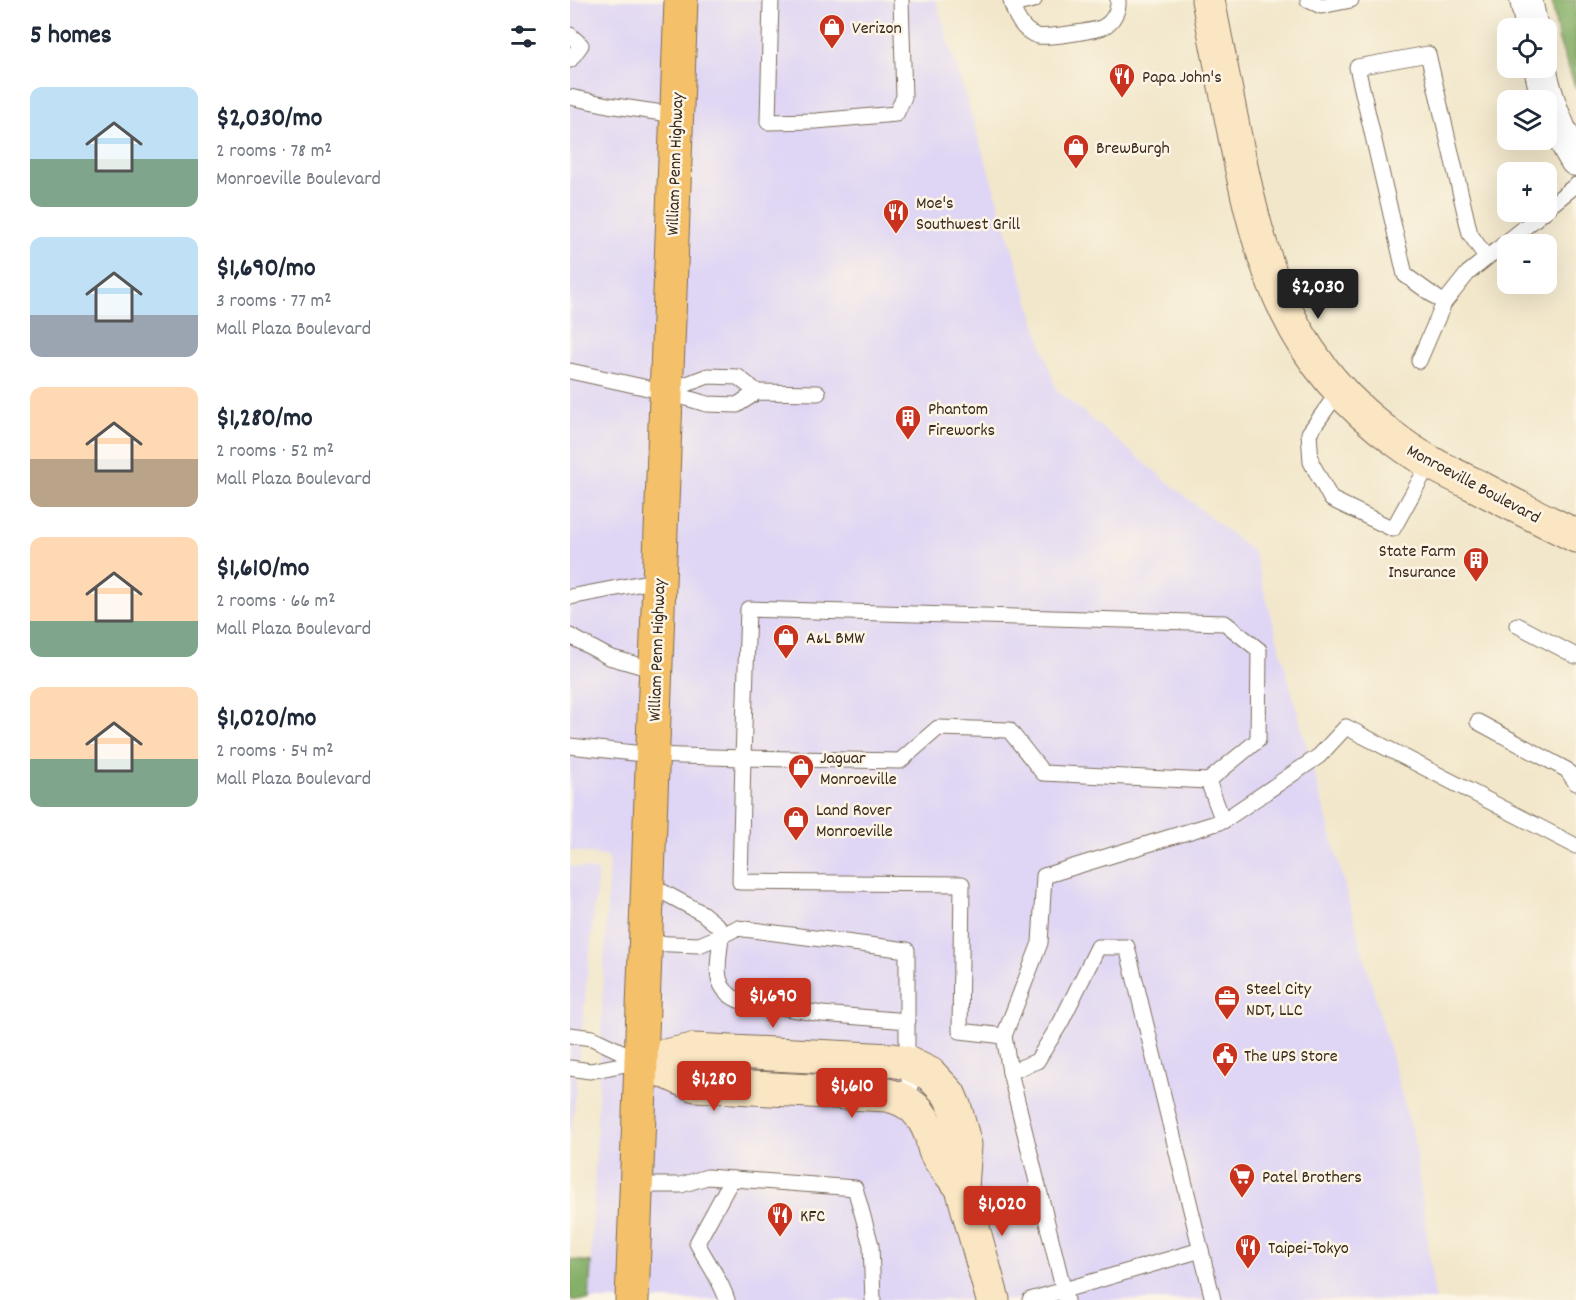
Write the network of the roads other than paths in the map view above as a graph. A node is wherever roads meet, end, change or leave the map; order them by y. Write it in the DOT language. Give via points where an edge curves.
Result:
graph roads {
  1 [pos="681,0"];
  2 [pos="771,0"];
  3 [pos="902,0"];
  4 [pos="1034,0"];
  5 [pos="1118,0"];
  6 [pos="1208,0"];
  7 [pos="1308,0"];
  8 [pos="1351,0"];
  9 [pos="1526,0"];
  10 [pos="1012,2"];
  11 [pos="1530,18"];
  12 [pos="570,34"];
  13 [pos="570,60"];
  14 [pos="1543,78"];
  15 [pos="570,97"];
  16 [pos="676,115"];
  17 [pos="1576,160"];
  18 [pos="1576,186"];
  19 [pos="1557,201"];
  20 [pos="1530,222"];
  21 [pos="1486,257"];
  22 [pos="1444,303"];
  23 [pos="1419,361"];
  24 [pos="570,371"];
  25 [pos="1339,391"];
  26 [pos="666,392"];
  27 [pos="757,392"];
  28 [pos="818,393"];
  29 [pos="1430,462"];
  30 [pos="1576,536"];
  31 [pos="658,580"];
  32 [pos="571,592"];
  33 [pos="1516,625"];
  34 [pos="570,636"];
  35 [pos="1576,656"];
  36 [pos="655,670"];
  37 [pos="1478,722"];
  38 [pos="570,746"];
  39 [pos="652,755"];
  40 [pos="743,758"];
  41 [pos="1208,781"];
  42 [pos="1576,783"];
  43 [pos="1223,821"];
  44 [pos="1576,846"];
  45 [pos="647,883"];
  46 [pos="721,936"];
  47 [pos="645,943"];
  48 [pos="908,1022"];
  49 [pos="570,1035"];
  50 [pos="1004,1036"];
  51 [pos="641,1061"];
  52 [pos="907,1063"];
  53 [pos="570,1068"];
  54 [pos="1010,1072"];
  55 [pos="912,1104"];
  56 [pos="732,1179"];
  57 [pos="636,1185"];
  58 [pos="962,1188"];
  59 [pos="1201,1250"];
  60 [pos="1065,1295"];
  61 [pos="632,1300"];
  62 [pos="727,1300"];
  63 [pos="873,1300"];
  64 [pos="993,1300"];
  65 [pos="1030,1300"];
  66 [pos="1213,1300"];
  1 -- 16 [label="highway, William Penn Highway"];
  2 -- 3 [label="lane" via="768,122 896,114 904,98"];
  4 -- 10 [label="lane"];
  5 -- 10 [label="lane" via="1115,15 1103,27 1037,36 1018,21"];
  6 -- 25 [label="main road, Monroeville Boulevard" via="1249,206 1264,259 1295,330"];
  7 -- 8 [label="lane" via="1321,6"];
  9 -- 11 [label="street"];
  12 -- 13 [label="lane" via="581,45"];
  14 -- 17 [label="street" via="1554,117"];
  15 -- 16 [label="lane"];
  16 -- 26 [label="highway, William Penn Highway"];
  18 -- 19 [label="lane"];
  20 -- 21 [label="lane"];
  21 -- 22 [label="lane"];
  21 -- 22 [label="lane" via="1470,234 1428,54 1357,67 1405,275"];
  22 -- 23 [label="lane"];
  24 -- 26 [label="lane"];
  25 -- 29 [label="main road, Monroeville Boulevard" via="1379,428"];
  25 -- 29 [label="lane" via="1310,433 1311,462 1331,499 1393,529"];
  26 -- 27 [label="lane" via="707,404 737,405"];
  26 -- 27 [label="lane" via="708,376 738,377"];
  26 -- 31 [label="highway, William Penn Highway"];
  27 -- 28 [label="lane"];
  29 -- 30 [label="main road, Monroeville Boulevard"];
  31 -- 32 [label="lane"];
  31 -- 36 [label="highway, William Penn Highway"];
  33 -- 35 [label="lane"];
  34 -- 36 [label="lane" via="609,657"];
  36 -- 39 [label="highway, William Penn Highway"];
  37 -- 42 [label="lane" via="1567,770"];
  38 -- 39 [label="lane"];
  39 -- 40 [label="lane"];
  39 -- 45 [label="highway, William Penn Highway"];
  40 -- 41 [label="lane" via="900,761 938,728 1009,730 1043,773"];
  40 -- 41 [label="lane" via="748,609 1225,623 1259,650 1258,740"];
  40 -- 50 [label="lane" via="740,882 962,884 960,1031"];
  41 -- 43 [label="lane"];
  43 -- 44 [label="lane" via="1319,756 1346,727"];
  43 -- 50 [label="lane" via="1044,876 1040,943"];
  45 -- 46 [label="lane" via="702,913 718,926"];
  45 -- 47 [label="highway, William Penn Highway"];
  46 -- 47 [label="lane" via="699,945"];
  46 -- 48 [label="lane" via="718,975 720,987 727,995 822,1014"];
  46 -- 48 [label="lane" via="737,928 907,950"];
  47 -- 51 [label="highway, William Penn Highway"];
  48 -- 52 [label="lane"];
  49 -- 51 [label="lane" via="592,1038"];
  50 -- 54 [label="lane"];
  51 -- 52 [label="main road" via="693,1050"];
  51 -- 53 [label="lane" via="590,1071"];
  51 -- 55 [label="main road" via="695,1085 887,1095"];
  51 -- 57 [label="highway, William Penn Highway"];
  52 -- 55 [label="lane"];
  52 -- 58 [label="main road" via="930,1074 949,1094 965,1145"];
  54 -- 59 [label="lane" via="1037,1061 1098,947 1126,947"];
  54 -- 60 [label="lane"];
  55 -- 58 [label="main road" via="926,1125 936,1153"];
  56 -- 57 [label="lane" via="707,1177 681,1185"];
  56 -- 62 [label="lane" via="697,1243"];
  56 -- 63 [label="lane" via="855,1188 871,1245"];
  57 -- 61 [label="highway, William Penn Highway"];
  58 -- 64 [label="main road"];
  59 -- 60 [label="lane"];
  59 -- 66 [label="lane"];
  60 -- 65 [label="lane"];
}
